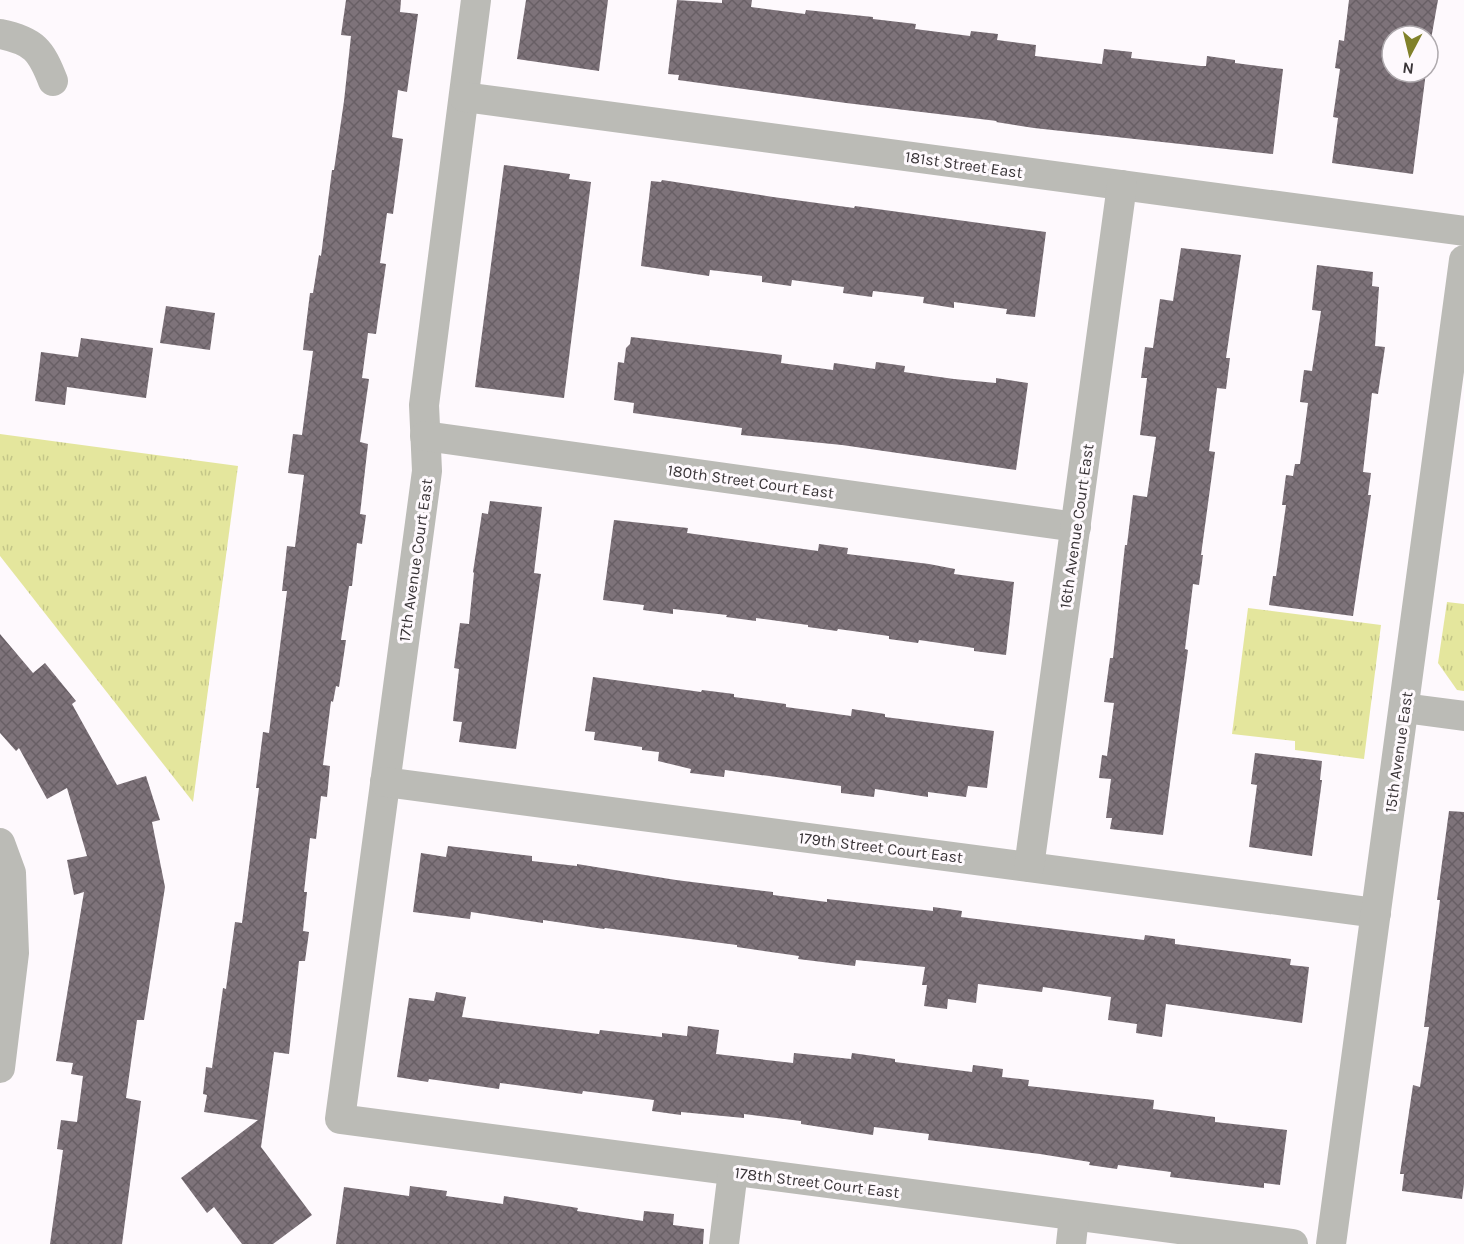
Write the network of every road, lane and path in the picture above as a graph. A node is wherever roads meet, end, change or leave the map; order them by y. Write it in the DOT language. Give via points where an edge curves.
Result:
graph roads {
  1 [pos="476,0"];
  2 [pos="0,34"];
  3 [pos="53,81"];
  4 [pos="464,97"];
  5 [pos="1122,185"];
  6 [pos="1464,231"];
  7 [pos="1464,260"];
  8 [pos="426,436"];
  9 [pos="1076,527"];
  10 [pos="1404,708"];
  11 [pos="1464,716"];
  12 [pos="385,782"];
  13 [pos="0,843"];
  14 [pos="1029,867"];
  15 [pos="1376,913"];
  16 [pos="0,1068"];
  17 [pos="340,1119"];
  18 [pos="733,1171"];
  19 [pos="1072,1230"];
  20 [pos="724,1244"];
  21 [pos="1293,1244"];
  22 [pos="1331,1244"];
  1 -- 4 [label="street, 17th Avenue Court East"];
  2 -- 3 [label="street" via="33,45 45,60"];
  4 -- 5 [label="street, 181st Street East"];
  4 -- 8 [label="street, 17th Avenue Court East" via="424,405"];
  5 -- 6 [label="street, 181st Street East"];
  5 -- 9 [label="street, 16th Avenue Court East"];
  7 -- 10 [label="street, 15th Avenue East"];
  8 -- 9 [label="street, 180th Street Court East"];
  8 -- 12 [label="street, 17th Avenue Court East" via="427,471"];
  9 -- 14 [label="street, 16th Avenue Court East"];
  10 -- 11 [label="street"];
  10 -- 15 [label="street, 15th Avenue East"];
  12 -- 14 [label="street, 179th Street Court East"];
  12 -- 17 [label="street, 17th Avenue Court East"];
  13 -- 16 [label="street" via="11,873 14,953"];
  14 -- 15 [label="street, 179th Street Court East"];
  15 -- 22 [label="street, 15th Avenue East"];
  17 -- 18 [label="street, 178th Street Court East"];
  18 -- 19 [label="street, 178th Street Court East"];
  18 -- 20 [label="street"];
  19 -- 21 [label="street, 178th Street Court East"];
}
